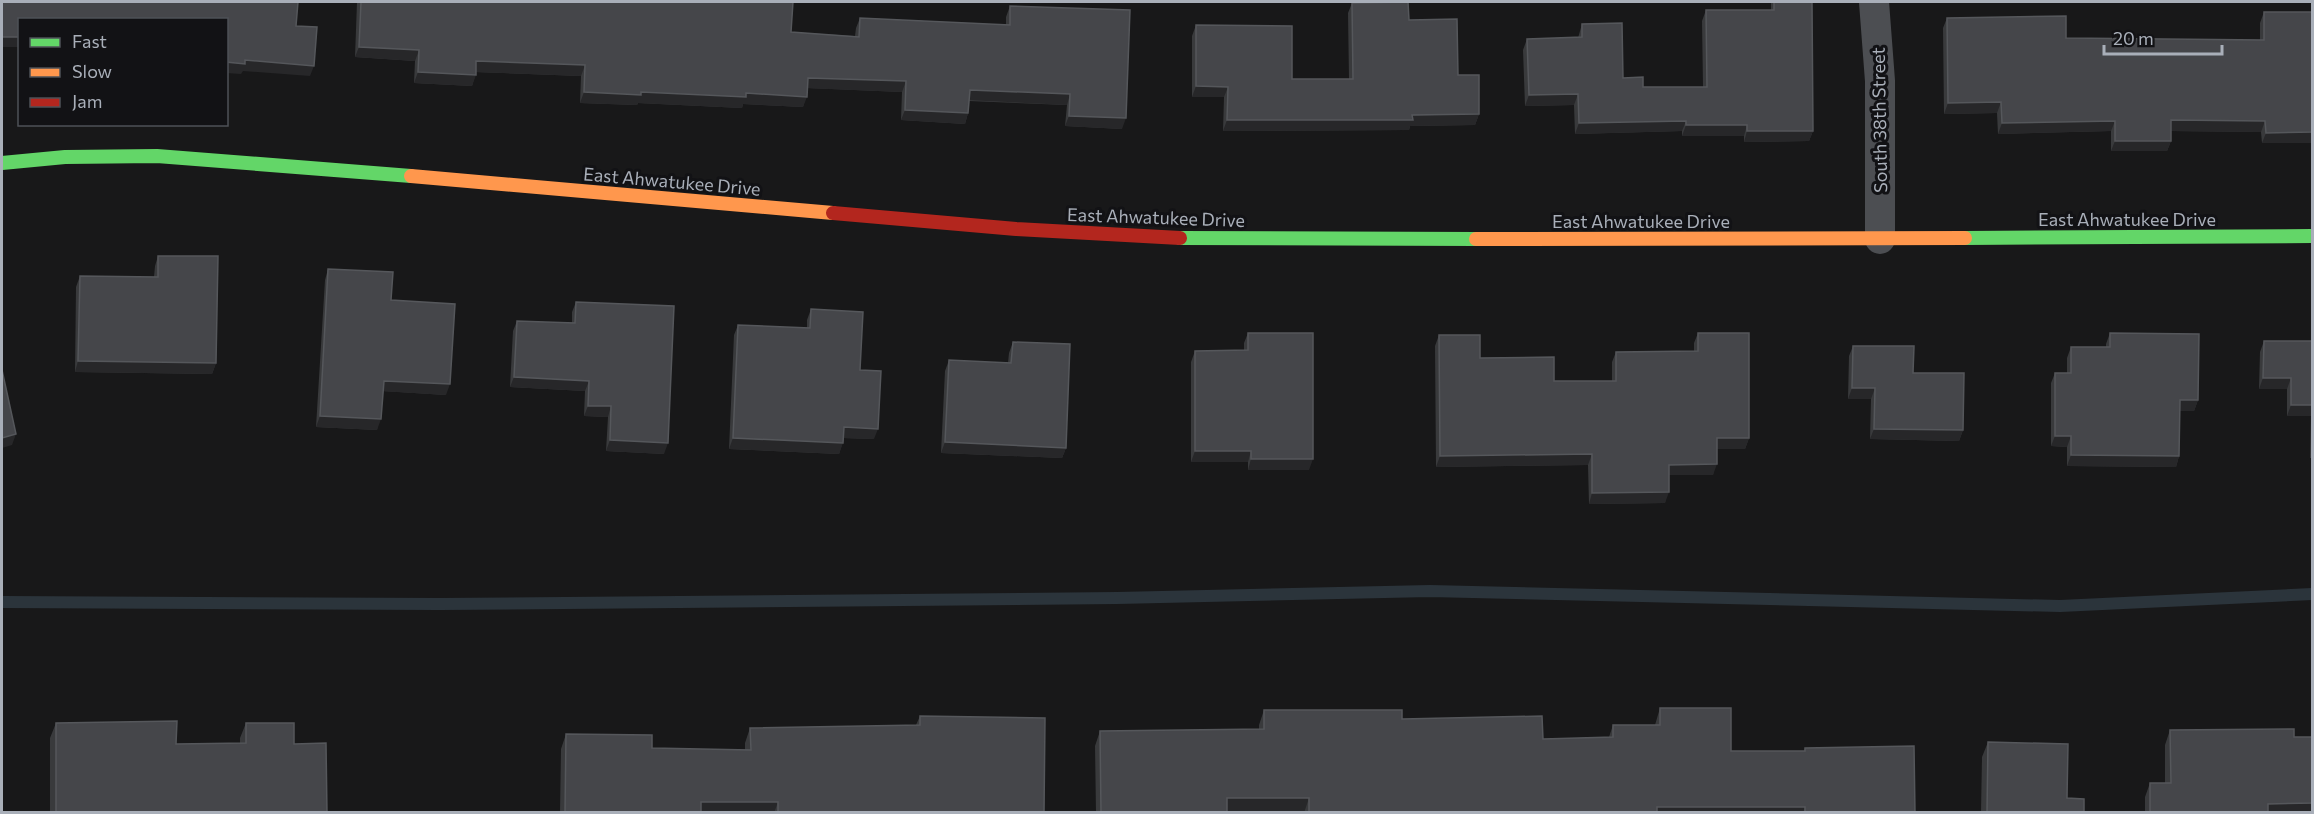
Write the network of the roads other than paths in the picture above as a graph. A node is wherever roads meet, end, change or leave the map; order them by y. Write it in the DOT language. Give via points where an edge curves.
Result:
graph roads {
  1 [pos="1874,2"];
  2 [pos="2,163"];
  3 [pos="2313,236"];
  4 [pos="1880,239"];
  1 -- 4 [label="street, South 38th Street" via="1880,81"];
  2 -- 4 [label="street, East Ahwatukee Drive" via="65,157 157,156 1016,229 1197,239"];
  3 -- 4 [label="street, East Ahwatukee Drive"];
}
